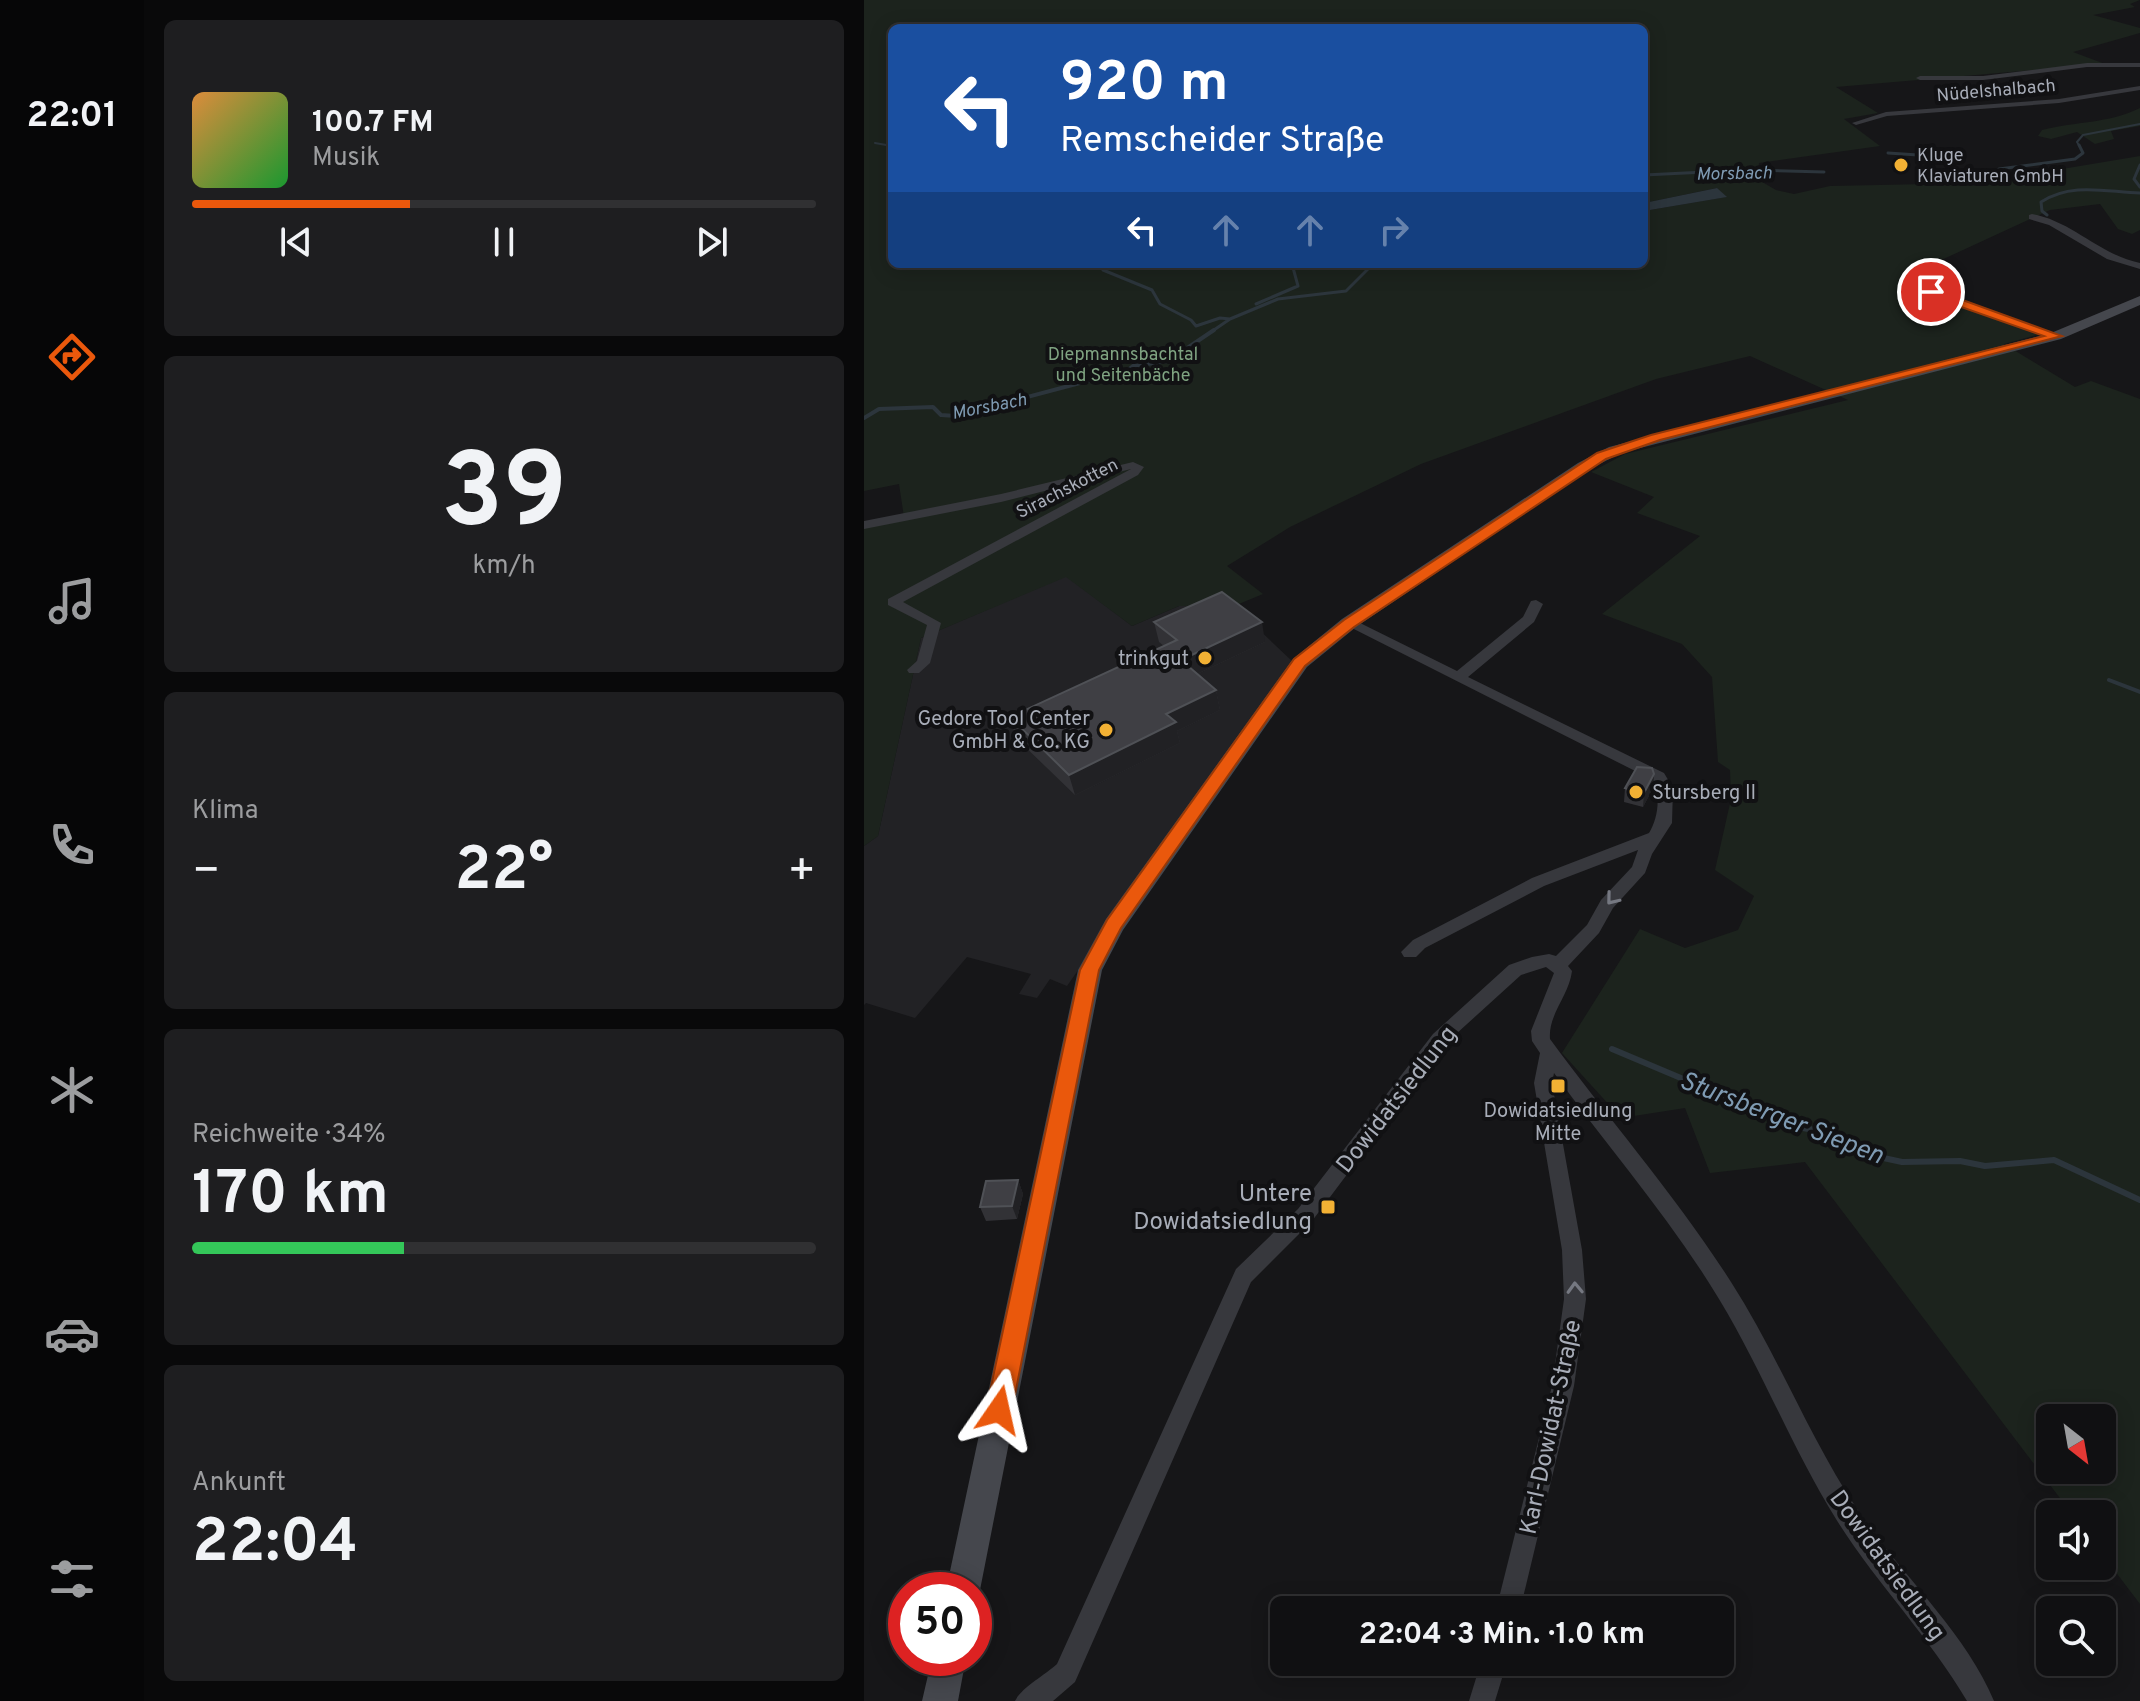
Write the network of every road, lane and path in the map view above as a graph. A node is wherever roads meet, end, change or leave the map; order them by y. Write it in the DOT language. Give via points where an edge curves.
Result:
graph roads {
  1 [pos="2140,65"];
  2 [pos="1920,78"];
  3 [pos="2140,88"];
  4 [pos="1856,123"];
  5 [pos="2032,217"];
  6 [pos="2140,266"];
  7 [pos="1907,291"];
  8 [pos="2140,300"];
  9 [pos="2056,336"];
  10 [pos="864,525"];
  11 [pos="1536,604"];
  12 [pos="1349,623"];
  13 [pos="914,670"];
  14 [pos="1459,677"];
  15 [pos="1656,836"];
  16 [pos="1410,952"];
  17 [pos="1558,965"];
  18 [pos="1549,1052"];
  19 [pos="967,1572"];
  20 [pos="1511,1596"];
  21 [pos="945,1676"];
  22 [pos="1490,1676"];
  23 [pos="940,1701"];
  24 [pos="1028,1701"];
  25 [pos="1482,1701"];
  26 [pos="1981,1701"];
  1 -- 2 [label="street, Nüdelshalbach"];
  3 -- 4 [label="street, Nüdelshalbach" via="2059,101 1886,114"];
  5 -- 6 [label="street" via="2048,218 2094,249"];
  7 -- 9 [label="street" via="1931,292"];
  8 -- 9 [label="main road"];
  9 -- 12 [label="main road" via="1615,450"];
  10 -- 13 [label="street, Sirachskotten" via="1138,467 893,602 934,623 923,663"];
  11 -- 14 [label="street" via="1529,619"];
  12 -- 14 [label="street"];
  12 -- 19 [label="main road" via="1314,649 1287,679 1114,925 1090,970"];
  14 -- 15 [label="street" via="1659,777 1667,804"];
  15 -- 16 [label="street" via="1538,882"];
  15 -- 17 [label="street, one-way" via="1639,869"];
  17 -- 18 [label="street" via="1563,980 1539,1030"];
  17 -- 24 [label="street, Dowidatsiedlung" via="1549,960 1515,970 1439,1039 1305,1215 1243,1276 1066,1673"];
  20 -- 18 [label="street, Karl-Dowidat-Straße, one-way" via="1563,1386 1575,1299 1572,1250 1543,1083"];
  18 -- 26 [label="street, Dowidatsiedlung" via="1726,1290 1842,1508"];
  21 -- 23 [label="main road"];
  22 -- 25 [label="street"];
}
